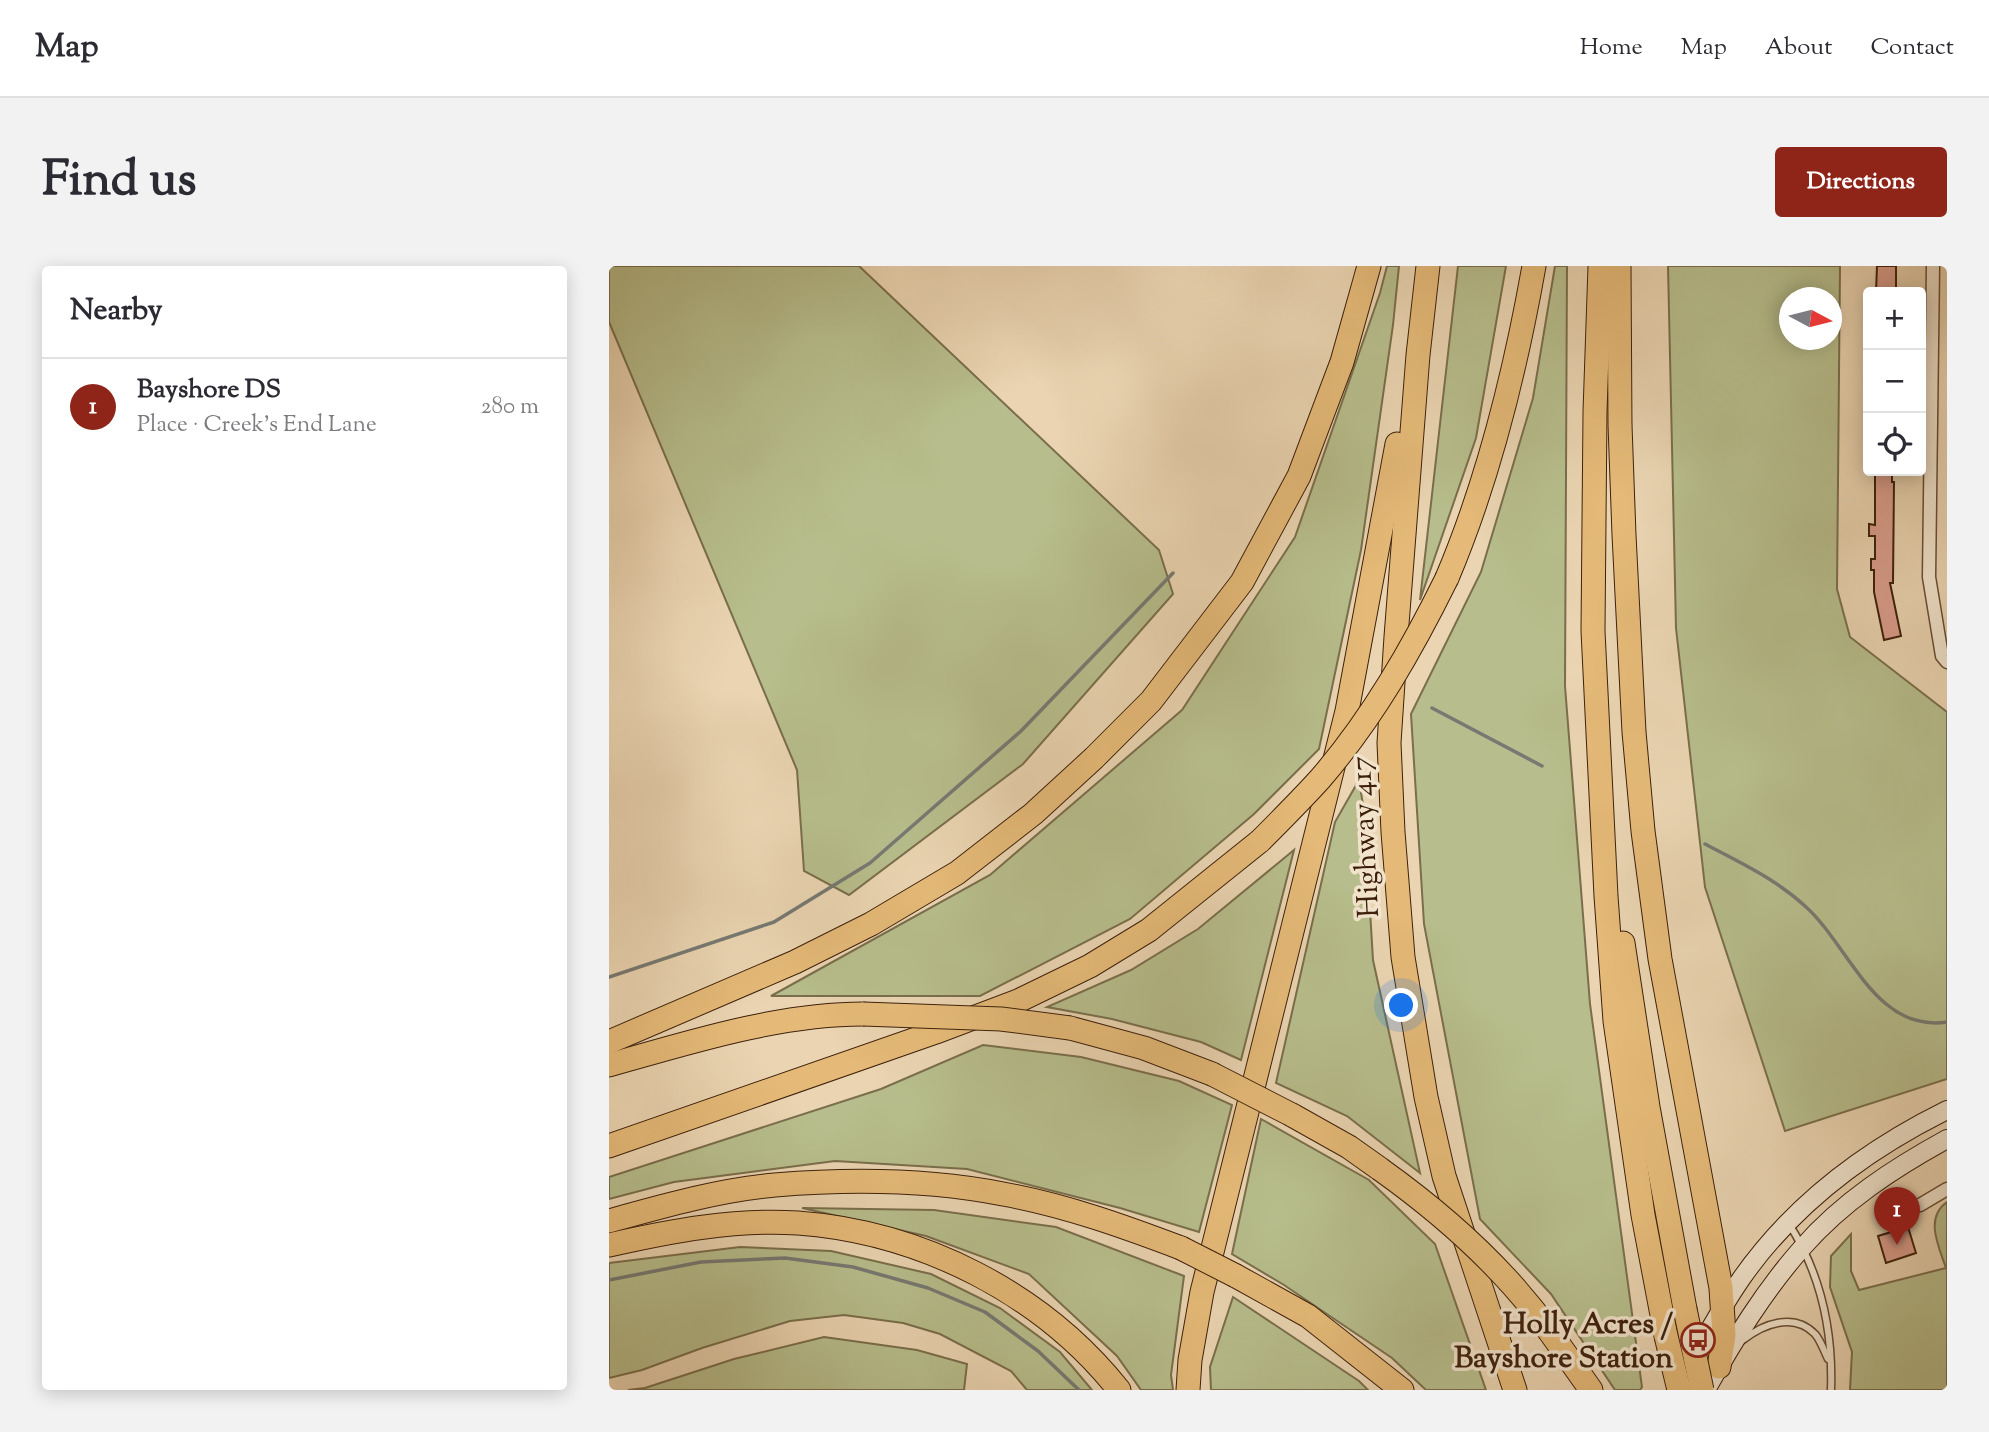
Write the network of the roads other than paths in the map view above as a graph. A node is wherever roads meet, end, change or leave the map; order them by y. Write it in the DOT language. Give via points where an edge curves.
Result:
graph roads {
  1 [pos="1369,266"];
  2 [pos="1428,266"];
  3 [pos="1534,266"];
  4 [pos="1599,266"];
  5 [pos="1619,266"];
  6 [pos="1933,272"];
  7 [pos="1947,277"];
  8 [pos="1425,293"];
  9 [pos="1947,663"];
  10 [pos="1602,808"];
  11 [pos="609,1042"];
  12 [pos="609,1065"];
  13 [pos="1947,1110"];
  14 [pos="1947,1139"];
  15 [pos="609,1146"];
  16 [pos="1947,1189"];
  17 [pos="1920,1205"];
  18 [pos="609,1221"];
  19 [pos="1788,1222"];
  20 [pos="609,1245"];
  21 [pos="1803,1246"];
  22 [pos="1724,1306"];
  23 [pos="1724,1359"];
  24 [pos="1830,1364"];
  25 [pos="1119,1390"];
  26 [pos="1188,1390"];
  27 [pos="1402,1390"];
  28 [pos="1515,1390"];
  29 [pos="1591,1390"];
  30 [pos="1677,1390"];
  31 [pos="1704,1390"];
  32 [pos="1831,1390"];
  1 -- 11 [label="highway" via="1342,362 1299,476 1242,582 1151,701 1033,814 957,873 795,962"];
  2 -- 8 [label="highway, Highway 417"];
  3 -- 15 [label="highway, bridge" via="1489,460 1447,578 1376,705 1321,778 1260,841 1149,930 1090,966 1018,1001"];
  4 -- 10 [label="highway" via="1593,631"];
  5 -- 22 [label="highway" via="1624,535 1643,831 1660,959"];
  6 -- 7 [label="street"];
  6 -- 9 [label="street" via="1929,577"];
  8 -- 26 [label="highway" via="1347,711 1202,1292"];
  8 -- 28 [label="highway, Highway 417" via="1389,743 1401,943 1444,1175"];
  10 -- 30 [label="highway, bridge" via="1615,1021 1643,1215"];
  10 -- 31 [label="highway, bridge" via="1651,1120"];
  12 -- 29 [label="highway, bridge" via="698,1040 847,1014 1001,1019 1070,1028 1144,1048 1212,1074 1292,1115 1349,1147 1429,1204 1495,1268 1550,1332"];
  13 -- 19 [label="main road" via="1852,1165"];
  14 -- 21 [label="main road" via="1900,1165 1851,1201"];
  16 -- 17 [label="street"];
  18 -- 27 [label="highway, bridge" via="684,1201 774,1185 862,1182 1002,1194 1078,1212 1181,1248 1308,1315"];
  19 -- 21 [label="lane"];
  19 -- 22 [label="main road"];
  20 -- 25 [label="highway" via="683,1230 775,1223 819,1225 895,1242 955,1263 1009,1292 1072,1340"];
  21 -- 23 [label="main road" via="1772,1283"];
  21 -- 24 [label="lane" via="1822,1302"];
  22 -- 23 [label="highway"];
  22 -- 30 [label="main road"];
  23 -- 24 [label="lane" via="1754,1331 1787,1322 1814,1333"];
  23 -- 31 [label="main road"];
  24 -- 32 [label="lane"];
}
